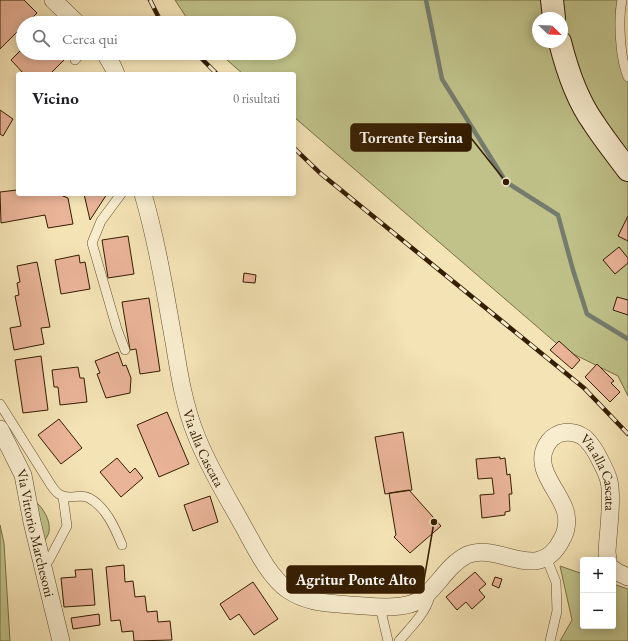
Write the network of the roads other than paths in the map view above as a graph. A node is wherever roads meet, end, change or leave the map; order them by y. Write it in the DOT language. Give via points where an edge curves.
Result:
graph roads {
  1 [pos="53,0"];
  2 [pos="552,0"];
  3 [pos="622,0"];
  4 [pos="553,12"];
  5 [pos="70,16"];
  6 [pos="562,48"];
  7 [pos="109,60"];
  8 [pos="115,72"];
  9 [pos="628,77"];
  10 [pos="628,170"];
  11 [pos="120,196"];
  12 [pos="144,196"];
  13 [pos="125,350"];
  14 [pos="0,404"];
  15 [pos="0,429"];
  16 [pos="63,497"];
  17 [pos="122,545"];
  18 [pos="546,557"];
  19 [pos="608,557"];
  20 [pos="44,566"];
  21 [pos="616,571"];
  22 [pos="628,577"];
  23 [pos="431,589"];
  24 [pos="380,607"];
  25 [pos="61,641"];
  26 [pos="388,641"];
  27 [pos="399,641"];
  28 [pos="550,641"];
  1 -- 5 [label="street"];
  2 -- 4 [label="main road"];
  3 -- 9 [label="lane" via="621,37 624,69"];
  6 -- 10 [label="main road" via="568,72 592,122"];
  7 -- 8 [label="street"];
  11 -- 13 [label="lane" via="101,221 92,243"];
  12 -- 24 [label="street, Via alla Cascata" via="153,229 182,390 196,434 251,540 274,577 298,596 324,603"];
  14 -- 16 [label="lane" via="51,485"];
  15 -- 20 [label="street, Via Vittorio Marchesoni" via="23,474"];
  16 -- 17 [label="lane" via="89,498 101,508 112,523"];
  16 -- 20 [label="lane" via="67,526"];
  18 -- 19 [label="street, Via alla Cascata" via="558,547 566,530 567,520 564,507 543,467 543,458 545,448 551,439 560,433 570,432 579,434 594,448 606,472 610,495"];
  18 -- 23 [label="street, Via alla Cascata" via="528,562 490,552 469,554 454,565"];
  18 -- 28 [label="lane" via="556,582 557,611"];
  20 -- 25 [label="street, Via Vittorio Marchesoni"];
  21 -- 22 [label="street"];
  23 -- 24 [label="street, Via alla Cascata" via="411,604"];
  23 -- 27 [label="lane" via="429,601 416,622"];
  24 -- 26 [label="lane"];
}
